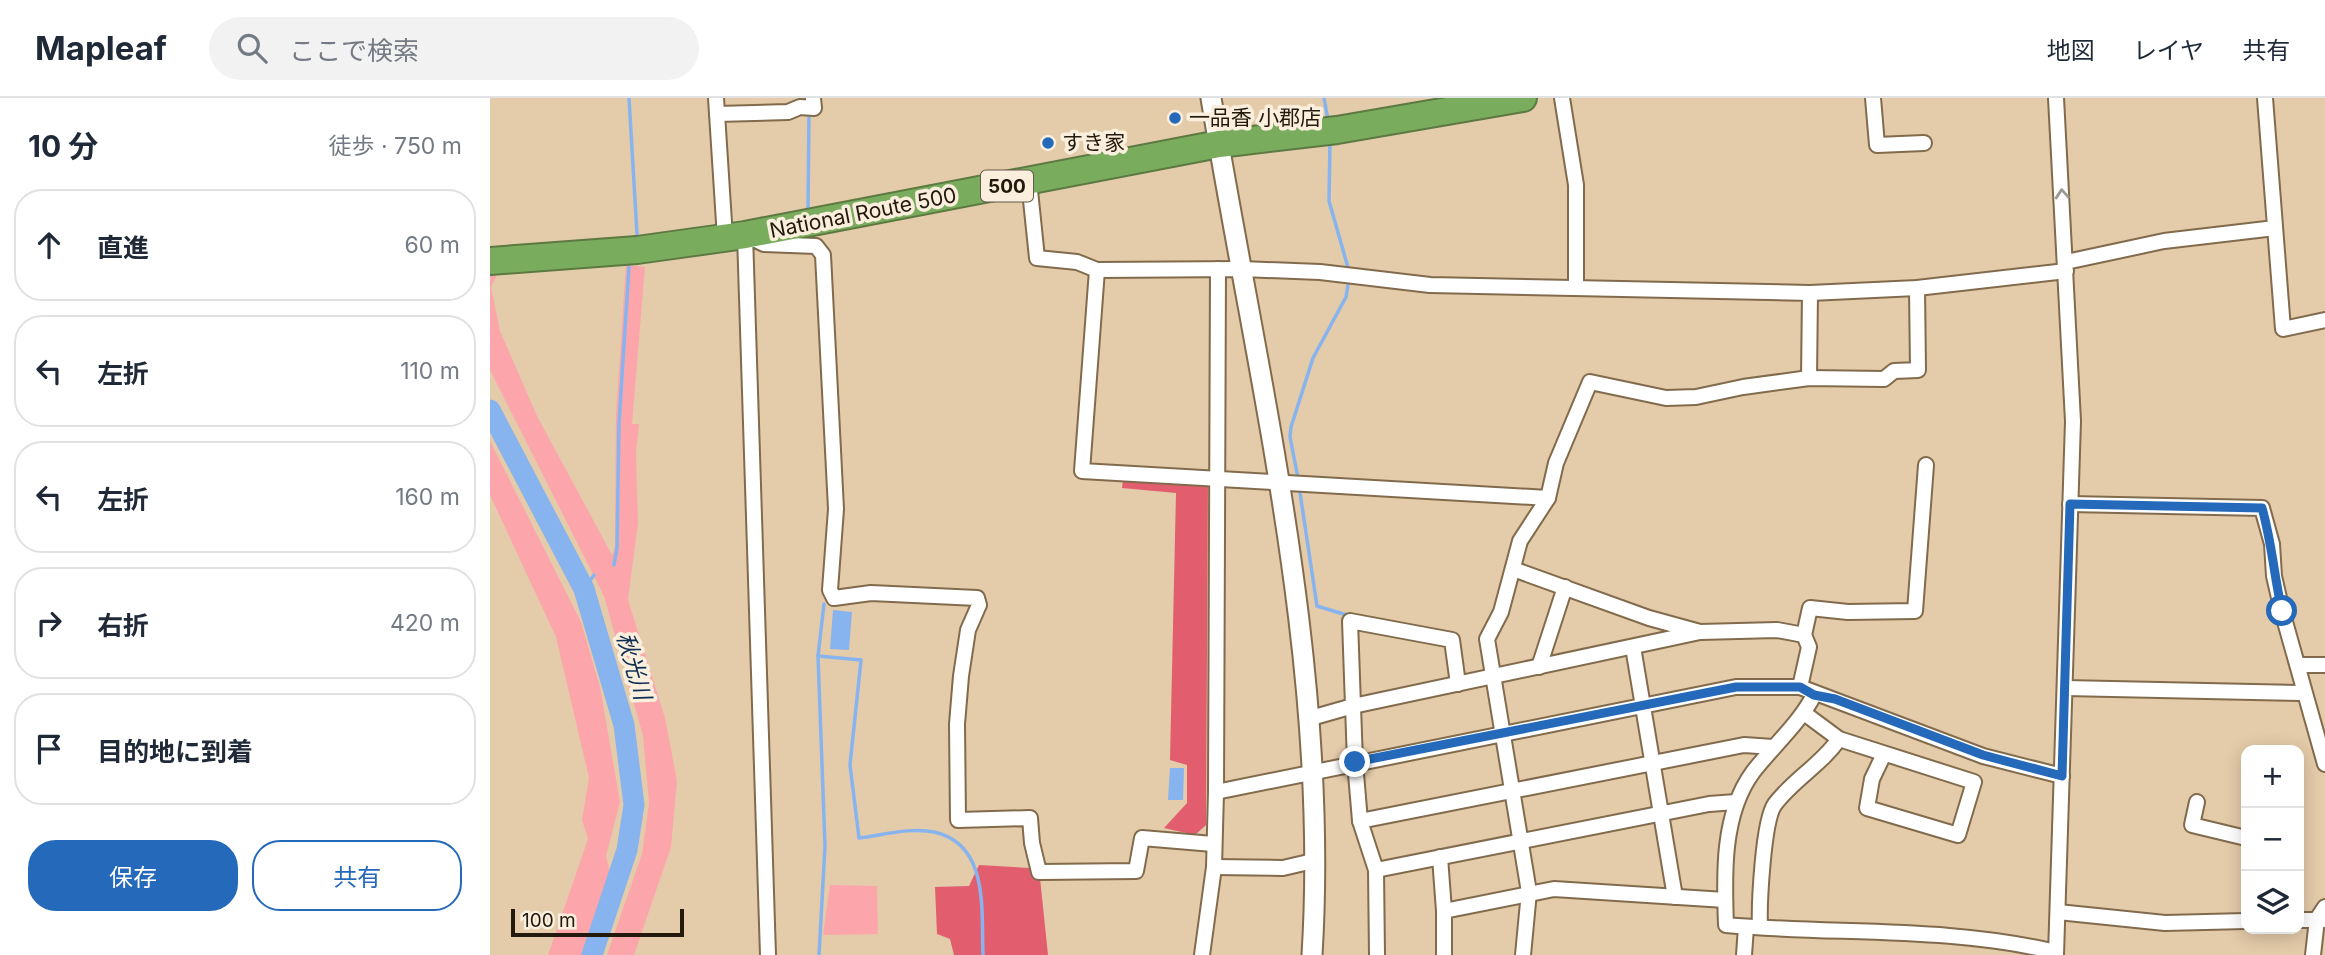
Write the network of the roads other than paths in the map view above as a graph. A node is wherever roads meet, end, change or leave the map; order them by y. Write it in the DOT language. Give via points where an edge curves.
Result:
graph roads {
  1 [pos="716,98"];
  2 [pos="813,98"];
  3 [pos="1211,98"];
  4 [pos="1523,98"];
  5 [pos="1562,98"];
  6 [pos="1873,98"];
  7 [pos="2056,98"];
  8 [pos="2265,98"];
  9 [pos="1460,103"];
  10 [pos="717,114"];
  11 [pos="1924,143"];
  12 [pos="1219,144"];
  13 [pos="1030,181"];
  14 [pos="2274,228"];
  15 [pos="735,237"];
  16 [pos="490,261"];
  17 [pos="2066,267"];
  18 [pos="1218,269"];
  19 [pos="1242,269"];
  20 [pos="1097,270"];
  21 [pos="1576,288"];
  22 [pos="1917,288"];
  23 [pos="1810,293"];
  24 [pos="2325,320"];
  25 [pos="1809,378"];
  26 [pos="1926,465"];
  27 [pos="1219,480"];
  28 [pos="1278,483"];
  29 [pos="1548,498"];
  30 [pos="2070,504"];
  31 [pos="1513,569"];
  32 [pos="1565,587"];
  33 [pos="1700,632"];
  34 [pos="1804,635"];
  35 [pos="1633,647"];
  36 [pos="2298,665"];
  37 [pos="2325,665"];
  38 [pos="1538,667"];
  39 [pos="1492,677"];
  40 [pos="1458,684"];
  41 [pos="1800,687"];
  42 [pos="2065,688"];
  43 [pos="2303,693"];
  44 [pos="1814,695"];
  45 [pos="1353,706"];
  46 [pos="1642,707"];
  47 [pos="1804,713"];
  48 [pos="1311,718"];
  49 [pos="1503,735"];
  50 [pos="1839,739"];
  51 [pos="1773,747"];
  52 [pos="1884,754"];
  53 [pos="1355,762"];
  54 [pos="1651,764"];
  55 [pos="2325,764"];
  56 [pos="1313,772"];
  57 [pos="2062,776"];
  58 [pos="1512,790"];
  59 [pos="1216,792"];
  60 [pos="1736,802"];
  61 [pos="2197,802"];
  62 [pos="1660,814"];
  63 [pos="1360,821"];
  64 [pos="2241,837"];
  65 [pos="1520,841"];
  66 [pos="1213,844"];
  67 [pos="1440,857"];
  68 [pos="1313,860"];
  69 [pos="1214,867"];
  70 [pos="1376,870"];
  71 [pos="1529,892"];
  72 [pos="1675,897"];
  73 [pos="1725,900"];
  74 [pos="1444,911"];
  75 [pos="2058,912"];
  76 [pos="2322,916"];
  77 [pos="2304,919"];
  78 [pos="2241,921"];
  79 [pos="1753,927"];
  80 [pos="2056,953"];
  81 [pos="768,955"];
  82 [pos="1202,955"];
  83 [pos="1312,955"];
  84 [pos="1377,955"];
  85 [pos="1444,955"];
  86 [pos="1523,955"];
  87 [pos="1744,955"];
  88 [pos="2313,955"];
  1 -- 10 [label="street"];
  2 -- 10 [label="street" via="814,108"];
  3 -- 12 [label="street"];
  4 -- 9 [label="highway, National Route 500 / 500"];
  5 -- 21 [label="street" via="1576,185"];
  6 -- 11 [label="street" via="1877,145"];
  17 -- 7 [label="street, one-way"];
  8 -- 14 [label="street"];
  9 -- 12 [label="highway, National Route 500 / 500" via="1337,130"];
  10 -- 15 [label="street"];
  12 -- 13 [label="highway, National Route 500 / 500"];
  12 -- 19 [label="street"];
  13 -- 15 [label="highway, National Route 500 / 500"];
  13 -- 20 [label="street" via="1037,258 1077,262"];
  14 -- 17 [label="street" via="2164,241"];
  14 -- 24 [label="street" via="2283,329"];
  15 -- 16 [label="highway, National Route 500 / 500"];
  15 -- 66 [label="street" via="764,244 816,246 823,255 836,509 830,590 834,598 871,593 978,598 968,630 959,700 958,820 1030,818 1039,872 1136,872 1142,838"];
  15 -- 81 [label="street"];
  17 -- 22 [label="street"];
  17 -- 30 [label="street" via="2073,421"];
  18 -- 19 [label="street"];
  18 -- 20 [label="street"];
  18 -- 27 [label="street"];
  19 -- 21 [label="street" via="1320,272 1430,285"];
  19 -- 28 [label="street"];
  20 -- 27 [label="street" via="1082,471"];
  21 -- 23 [label="street"];
  22 -- 23 [label="street"];
  22 -- 25 [label="street" via="1918,370 1894,371 1884,379"];
  23 -- 25 [label="street"];
  25 -- 29 [label="street" via="1666,398 1590,382 1556,463"];
  26 -- 34 [label="street" via="1915,611 1810,608"];
  27 -- 28 [label="street"];
  27 -- 59 [label="street"];
  28 -- 29 [label="street"];
  28 -- 48 [label="street"];
  29 -- 31 [label="street" via="1520,541"];
  30 -- 36 [label="street" via="2262,508 2282,611"];
  30 -- 42 [label="street"];
  31 -- 32 [label="street"];
  31 -- 39 [label="street" via="1488,639"];
  32 -- 33 [label="street"];
  32 -- 38 [label="street"];
  33 -- 34 [label="street" via="1777,630"];
  33 -- 35 [label="street"];
  34 -- 41 [label="street" via="1809,647"];
  35 -- 38 [label="street"];
  35 -- 46 [label="street"];
  36 -- 37 [label="street"];
  36 -- 43 [label="street"];
  38 -- 39 [label="street"];
  39 -- 40 [label="street"];
  39 -- 49 [label="street"];
  40 -- 45 [label="street"];
  40 -- 45 [label="street" via="1452,640 1350,621"];
  41 -- 44 [label="street"];
  41 -- 46 [label="street" via="1736,687"];
  42 -- 43 [label="street"];
  42 -- 57 [label="street"];
  43 -- 55 [label="street"];
  44 -- 47 [label="street"];
  44 -- 57 [label="street" via="1983,755"];
  45 -- 48 [label="street"];
  45 -- 53 [label="street"];
  46 -- 49 [label="street"];
  46 -- 54 [label="street"];
  47 -- 50 [label="street"];
  47 -- 51 [label="street"];
  48 -- 56 [label="street"];
  49 -- 53 [label="street"];
  49 -- 58 [label="street"];
  50 -- 52 [label="street"];
  50 -- 79 [label="street" via="1826,759 1814,763 1773,805"];
  51 -- 54 [label="street" via="1744,746"];
  51 -- 60 [label="street"];
  52 -- 52 [label="street" via="1974,782 1958,835 1867,808 1872,779"];
  53 -- 56 [label="street"];
  53 -- 63 [label="street"];
  54 -- 58 [label="street"];
  54 -- 62 [label="street"];
  56 -- 59 [label="street"];
  56 -- 68 [label="street"];
  57 -- 75 [label="street"];
  58 -- 63 [label="street"];
  58 -- 65 [label="street"];
  59 -- 66 [label="street"];
  60 -- 62 [label="street"];
  60 -- 73 [label="street" via="1728,840"];
  61 -- 64 [label="street" via="2192,825"];
  62 -- 65 [label="street"];
  62 -- 72 [label="street"];
  63 -- 70 [label="street"];
  65 -- 67 [label="street"];
  65 -- 71 [label="street"];
  66 -- 69 [label="street"];
  67 -- 70 [label="street"];
  67 -- 74 [label="street"];
  68 -- 69 [label="street" via="1283,868"];
  68 -- 83 [label="street"];
  69 -- 82 [label="street"];
  70 -- 84 [label="street"];
  71 -- 72 [label="street" via="1554,889"];
  71 -- 74 [label="street"];
  71 -- 86 [label="street"];
  72 -- 73 [label="street"];
  73 -- 79 [label="street" via="1726,925"];
  74 -- 85 [label="street"];
  75 -- 78 [label="street" via="2165,923"];
  75 -- 80 [label="street"];
  76 -- 77 [label="street"];
  76 -- 88 [label="street"];
  79 -- 80 [label="street" via="1953,934 2003,939"];
  79 -- 87 [label="street"];
}
